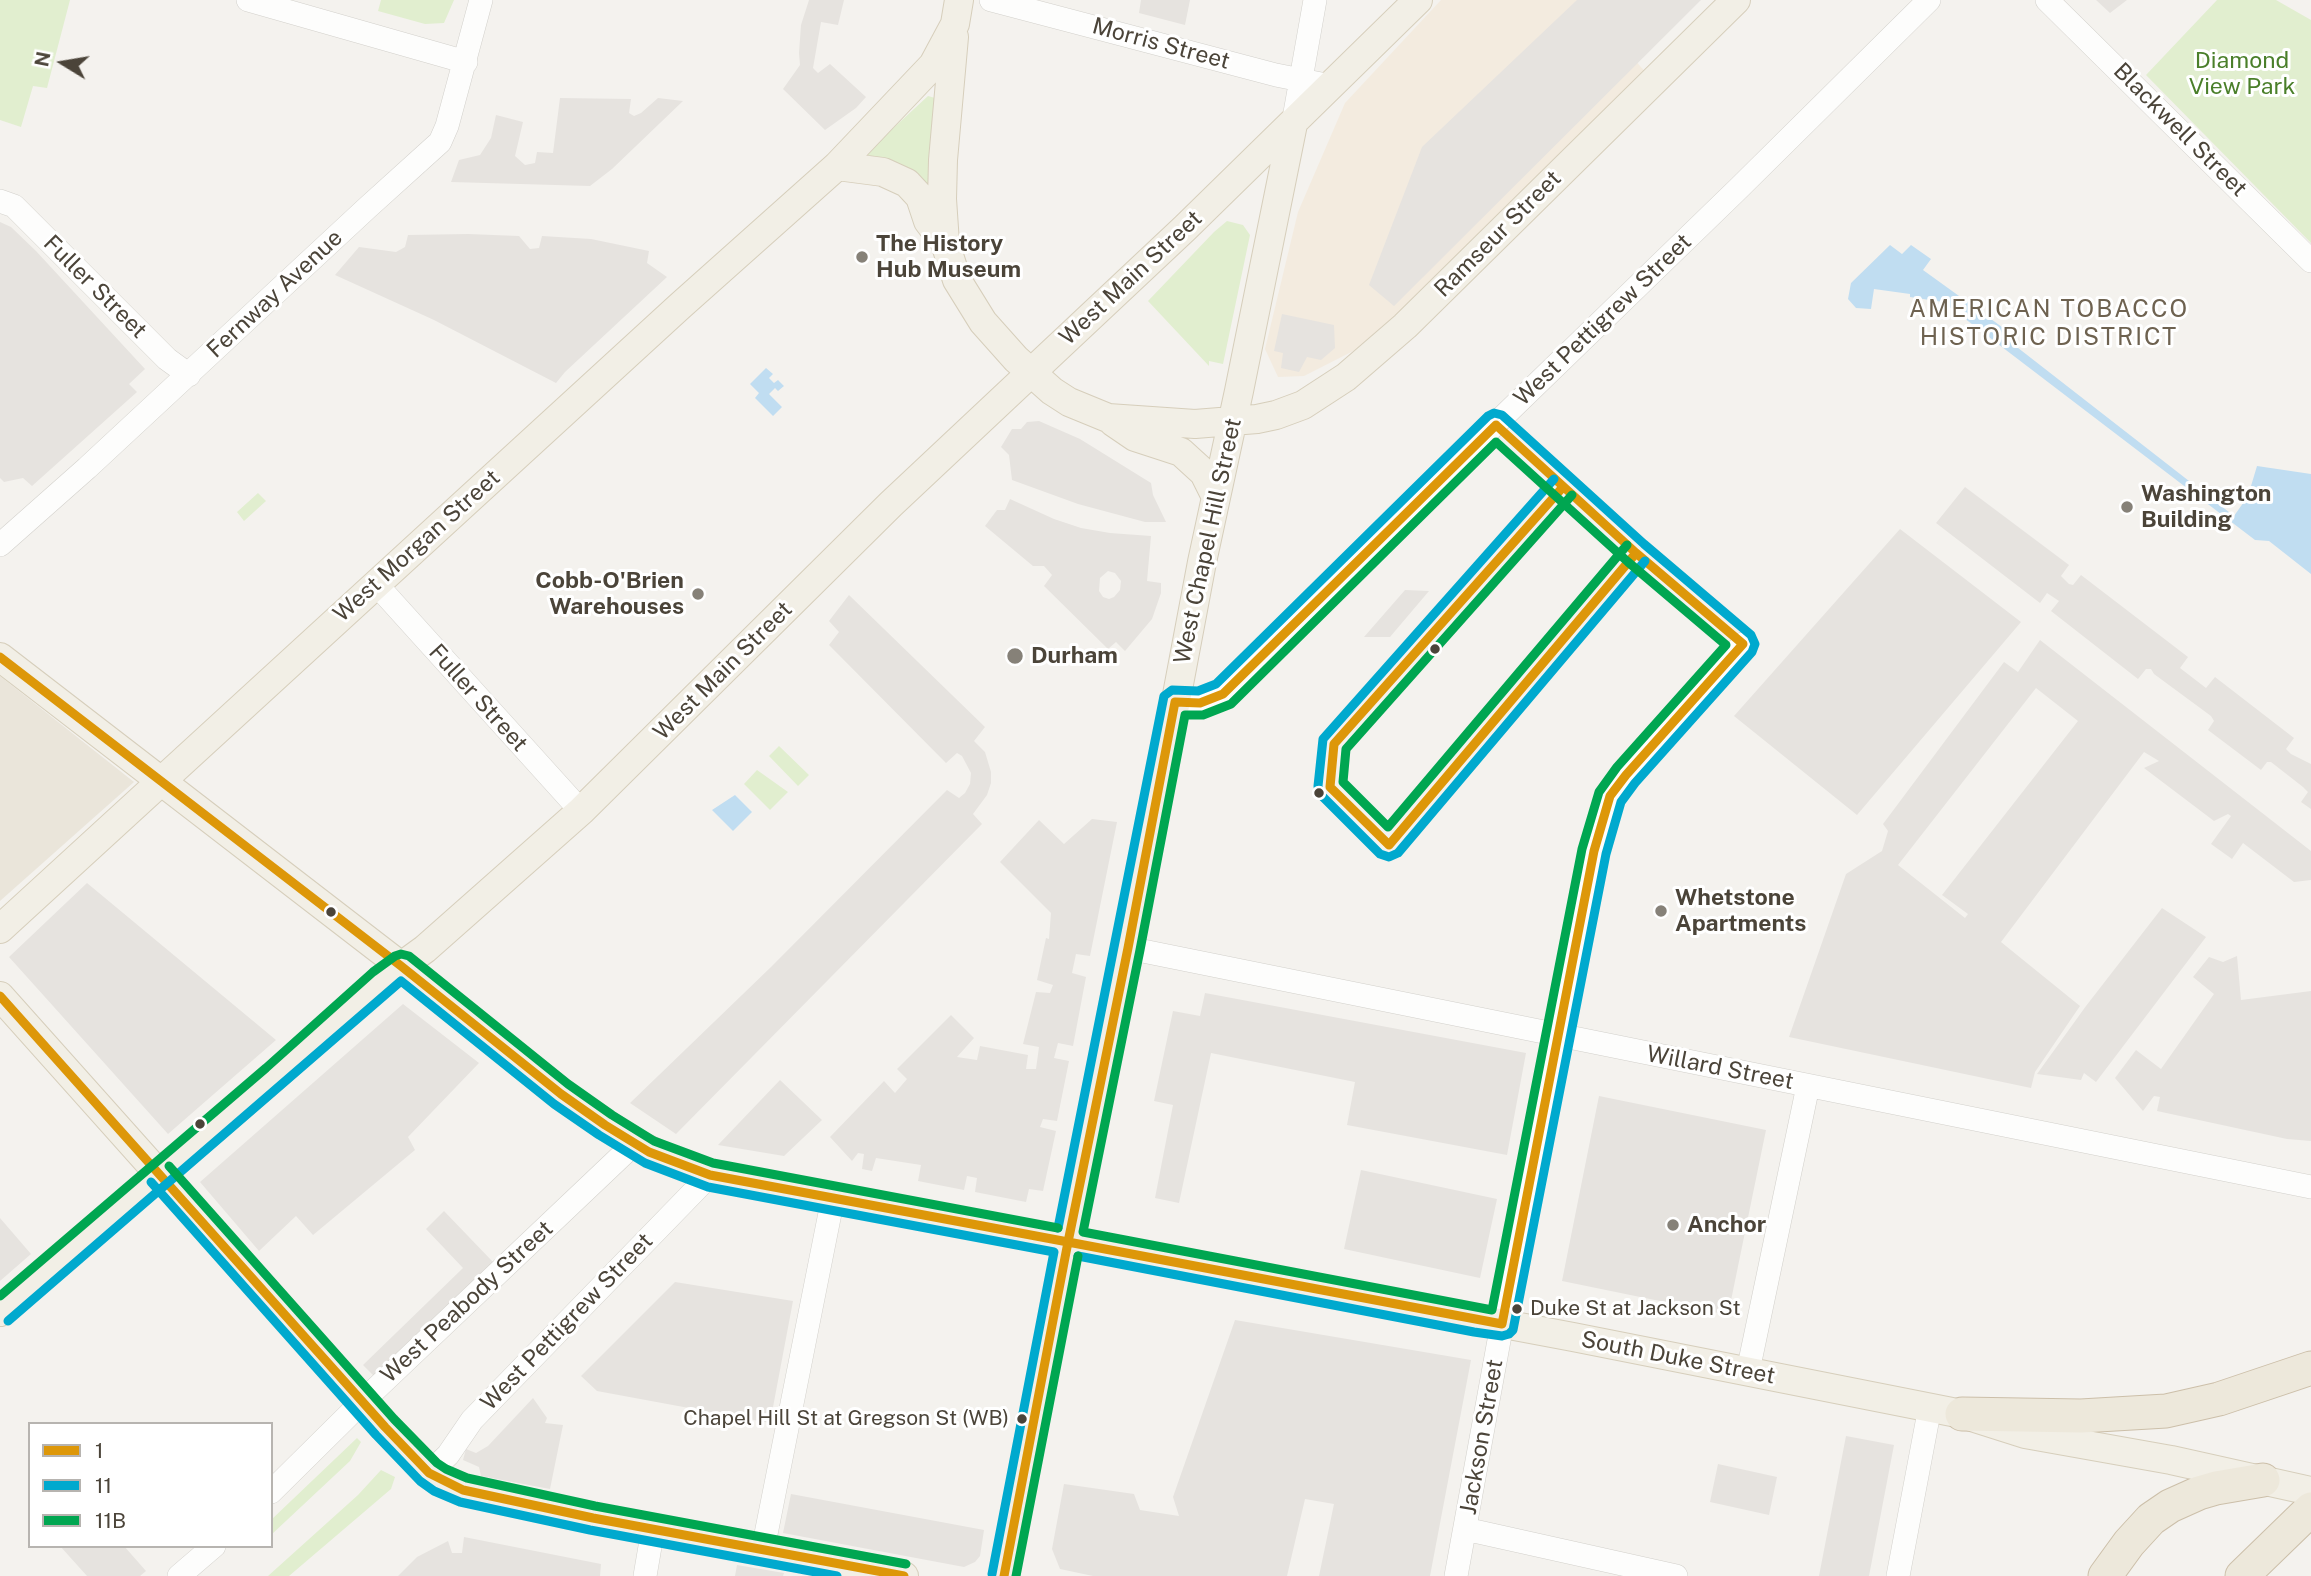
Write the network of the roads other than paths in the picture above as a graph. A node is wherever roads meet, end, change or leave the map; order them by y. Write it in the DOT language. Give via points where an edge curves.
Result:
graph roads {
  1 [pos="248,0"];
  2 [pos="481,0"];
  3 [pos="991,0"];
  4 [pos="1315,0"];
  5 [pos="1419,0"];
  6 [pos="1736,0"];
  7 [pos="1929,0"];
  8 [pos="2047,0"];
  9 [pos="957,12"];
  10 [pos="466,62"];
  11 [pos="1300,80"];
  12 [pos="1331,86"];
  13 [pos="1293,124"];
  14 [pos="837,166"];
  15 [pos="0,201"];
  16 [pos="945,243"];
  17 [pos="2311,261"];
  18 [pos="1030,373"];
  19 [pos="189,375"];
  20 [pos="1108,418"];
  21 [pos="1233,420"];
  22 [pos="1215,495"];
  23 [pos="0,545"];
  24 [pos="376,584"];
  25 [pos="1744,644"];
  26 [pos="0,657"];
  27 [pos="1175,702"];
  28 [pos="160,781"];
  29 [pos="580,811"];
  30 [pos="0,929"];
  31 [pos="1128,948"];
  32 [pos="401,966"];
  33 [pos="0,996"];
  34 [pos="1557,1035"];
  35 [pos="1808,1086"];
  36 [pos="635,1143"];
  37 [pos="160,1174"];
  38 [pos="710,1175"];
  39 [pos="2311,1187"];
  40 [pos="833,1198"];
  41 [pos="1068,1242"];
  42 [pos="0,1312"];
  43 [pos="1502,1324"];
  44 [pos="2311,1368"];
  45 [pos="1748,1371"];
  46 [pos="363,1401"];
  47 [pos="1930,1407"];
  48 [pos="1962,1414"];
  49 [pos="429,1473"];
  50 [pos="2263,1480"];
  51 [pos="273,1490"];
  52 [pos="2311,1491"];
  53 [pos="2311,1509"];
  54 [pos="653,1529"];
  55 [pos="1465,1529"];
  56 [pos="212,1548"];
  57 [pos="763,1549"];
  58 [pos="179,1576"];
  59 [pos="645,1576"];
  60 [pos="904,1576"];
  61 [pos="1004,1576"];
  62 [pos="1457,1576"];
  63 [pos="1676,1576"];
  64 [pos="1898,1576"];
  65 [pos="2105,1576"];
  66 [pos="2242,1576"];
  1 -- 10 [label="street"];
  2 -- 10 [label="street, Fernway Avenue"];
  3 -- 11 [label="street, Morris Street"];
  4 -- 11 [label="street"];
  5 -- 12 [label="main road, West Main Street"];
  6 -- 21 [label="main road, Ramseur Street" via="1356,370 1303,405 1266,417"];
  7 -- 27 [label="street, West Pettigrew Street" via="1238,681 1223,694 1200,703"];
  8 -- 17 [label="street, Blackwell Street"];
  9 -- 14 [label="main road, West Morgan Street" via="940,53 922,79"];
  9 -- 16 [label="main road" via="941,183"];
  10 -- 19 [label="street, Fernway Avenue" via="440,142"];
  11 -- 12 [label="street, Morris Street"];
  11 -- 13 [label="street"];
  12 -- 13 [label="main road, West Main Street"];
  13 -- 18 [label="main road, West Main Street"];
  13 -- 21 [label="main road, West Chapel Hill Street"];
  14 -- 16 [label="main road" via="883,172 907,183"];
  14 -- 24 [label="main road, West Morgan Street"];
  15 -- 19 [label="street, Fuller Street" via="14,206 166,359"];
  16 -- 18 [label="main road" via="957,280 983,322"];
  18 -- 20 [label="main road" via="1069,402"];
  18 -- 29 [label="main road, West Main Street"];
  19 -- 23 [label="street, Fernway Avenue"];
  20 -- 21 [label="main road, Ramseur Street" via="1195,424"];
  20 -- 22 [label="main road" via="1135,437 1181,452 1204,473"];
  21 -- 22 [label="main road, West Chapel Hill Street"];
  22 -- 27 [label="main road, West Chapel Hill Street"];
  24 -- 28 [label="main road, West Morgan Street"];
  24 -- 29 [label="street, Fuller Street"];
  25 -- 34 [label="street, Jackson Street" via="1610,796 1594,851"];
  26 -- 28 [label="main road, South Duke Street"];
  27 -- 31 [label="main road, West Chapel Hill Street"];
  28 -- 30 [label="main road, West Morgan Street"];
  28 -- 32 [label="main road, South Duke Street"];
  29 -- 32 [label="main road, West Main Street"];
  31 -- 34 [label="street, Willard Street"];
  31 -- 41 [label="main road, West Chapel Hill Street"];
  32 -- 36 [label="main road, South Duke Street" via="561,1094"];
  32 -- 37 [label="main road, West Main Street"];
  33 -- 37 [label="main road"];
  34 -- 35 [label="street, Willard Street"];
  34 -- 43 [label="street, Jackson Street"];
  35 -- 39 [label="street, Willard Street"];
  35 -- 45 [label="street"];
  36 -- 38 [label="main road, South Duke Street"];
  36 -- 46 [label="street, West Peabody Street"];
  37 -- 42 [label="main road, West Main Street"];
  37 -- 46 [label="main road"];
  38 -- 40 [label="main road, South Duke Street"];
  38 -- 49 [label="street, West Pettigrew Street" via="472,1420"];
  40 -- 41 [label="main road, South Duke Street"];
  40 -- 57 [label="street"];
  41 -- 43 [label="main road, South Duke Street"];
  41 -- 61 [label="main road, West Chapel Hill Street"];
  43 -- 45 [label="main road, South Duke Street"];
  43 -- 55 [label="street, Jackson Street"];
  44 -- 48 [label="highway" via="2219,1399 2166,1411 2081,1416"];
  45 -- 47 [label="main road, South Duke Street"];
  46 -- 49 [label="main road"];
  46 -- 51 [label="street, West Peabody Street"];
  47 -- 48 [label="main road, South Duke Street"];
  47 -- 64 [label="street"];
  48 -- 50 [label="main road, South Duke Street" via="2025,1434"];
  49 -- 54 [label="main road" via="463,1490"];
  50 -- 52 [label="main road, South Duke Street"];
  50 -- 65 [label="highway" via="2199,1493 2170,1506 2151,1519"];
  53 -- 66 [label="highway"];
  54 -- 57 [label="main road"];
  54 -- 59 [label="street"];
  55 -- 62 [label="street, Jackson Street"];
  55 -- 63 [label="street"];
  56 -- 58 [label="street"];
  57 -- 60 [label="main road"];
}
